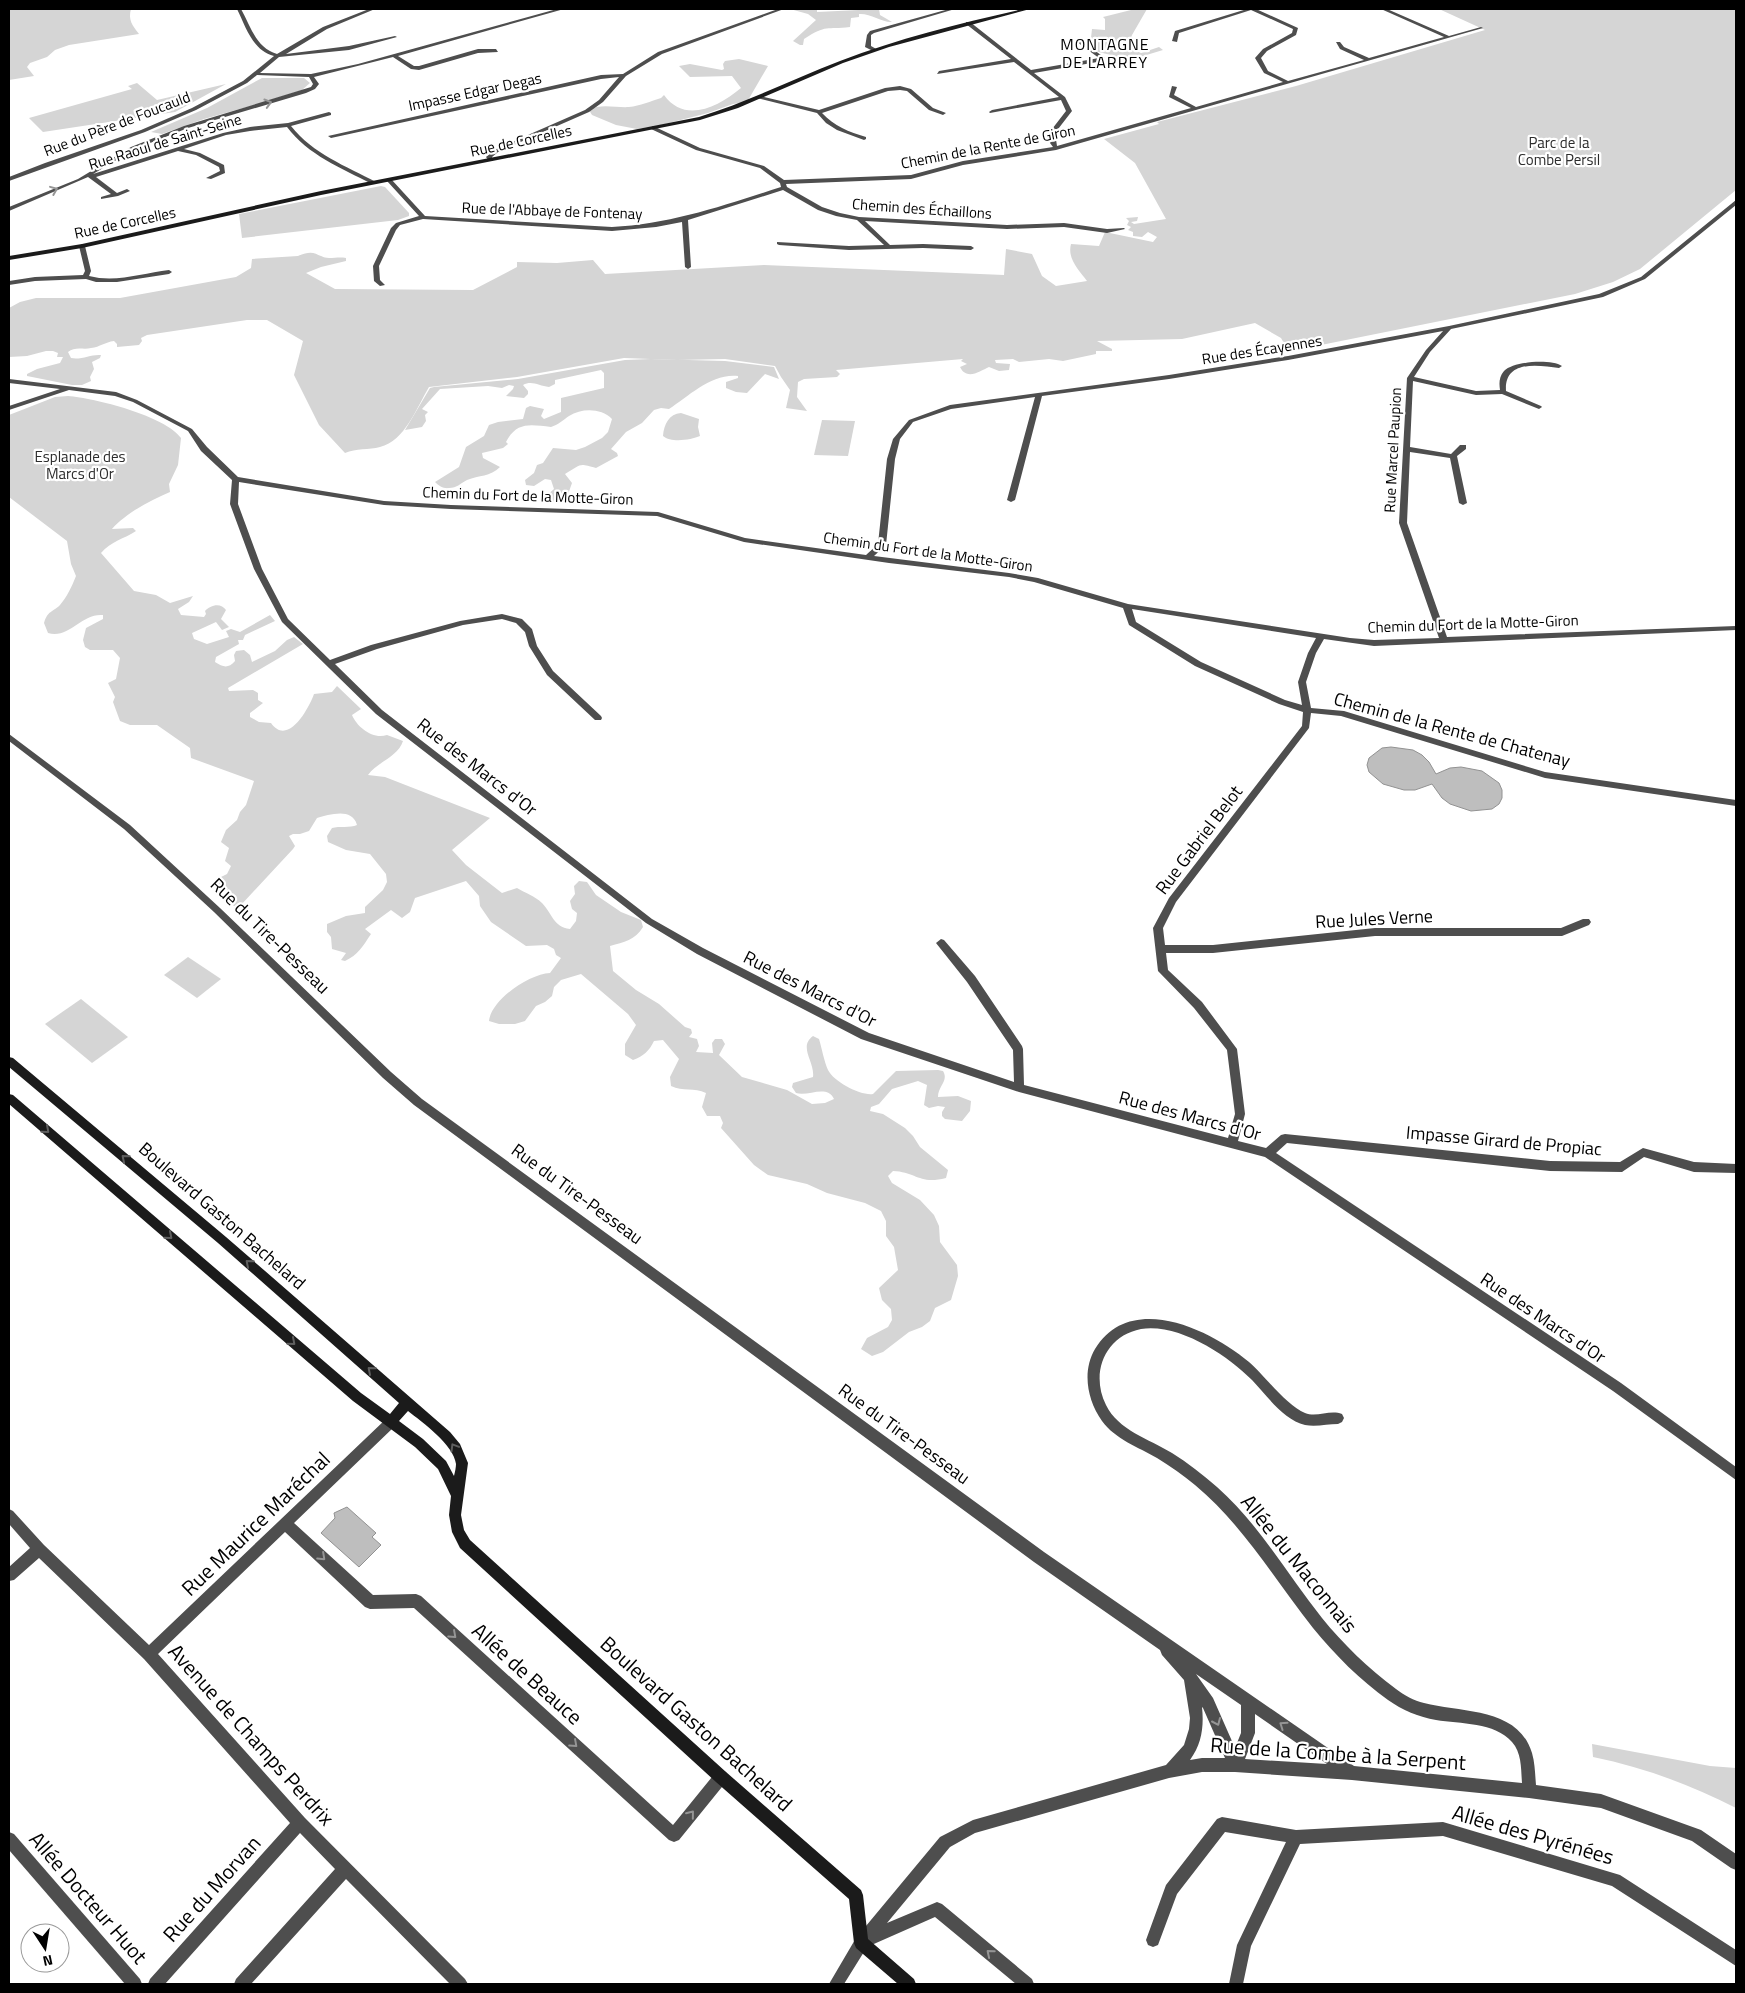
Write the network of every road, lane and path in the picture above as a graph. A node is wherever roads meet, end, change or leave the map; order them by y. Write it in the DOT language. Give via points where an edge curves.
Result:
graph roads {
  1 [pos="239,9"];
  2 [pos="373,9"];
  3 [pos="562,9"];
  4 [pos="782,9"];
  5 [pos="952,9"];
  6 [pos="1028,9"];
  7 [pos="1252,9"];
  8 [pos="1383,9"];
  9 [pos="968,23"];
  10 [pos="1481,28"];
  11 [pos="395,37"];
  12 [pos="1448,38"];
  13 [pos="1079,41"];
  14 [pos="1176,41"];
  15 [pos="1338,43"];
  16 [pos="875,50"];
  17 [pos="496,51"];
  18 [pos="393,55"];
  19 [pos="278,56"];
  20 [pos="1015,60"];
  21 [pos="1369,60"];
  22 [pos="960,64"];
  23 [pos="966,68"];
  24 [pos="1030,72"];
  25 [pos="939,73"];
  26 [pos="972,73"];
  27 [pos="258,74"];
  28 [pos="624,75"];
  29 [pos="311,76"];
  30 [pos="1288,83"];
  31 [pos="1174,87"];
  32 [pos="760,98"];
  33 [pos="1063,98"];
  34 [pos="1194,108"];
  35 [pos="819,112"];
  36 [pos="992,112"];
  37 [pos="943,113"];
  38 [pos="329,114"];
  39 [pos="288,125"];
  40 [pos="654,128"];
  41 [pos="331,136"];
  42 [pos="864,138"];
  43 [pos="1056,148"];
  44 [pos="176,150"];
  45 [pos="491,160"];
  46 [pos="92,177"];
  47 [pos="208,178"];
  48 [pos="9,179"];
  49 [pos="80,180"];
  50 [pos="389,180"];
  51 [pos="374,183"];
  52 [pos="784,185"];
  53 [pos="127,192"];
  54 [pos="116,195"];
  55 [pos="103,198"];
  56 [pos="1736,202"];
  57 [pos="9,209"];
  58 [pos="422,217"];
  59 [pos="685,219"];
  60 [pos="859,219"];
  61 [pos="1122,229"];
  62 [pos="779,243"];
  63 [pos="82,246"];
  64 [pos="889,247"];
  65 [pos="971,248"];
  66 [pos="9,258"];
  67 [pos="688,267"];
  68 [pos="169,272"];
  69 [pos="86,277"];
  70 [pos="9,283"];
  71 [pos="382,285"];
  72 [pos="1449,328"];
  73 [pos="1559,366"];
  74 [pos="1410,378"];
  75 [pos="9,381"];
  76 [pos="72,388"];
  77 [pos="1503,392"];
  78 [pos="1039,395"];
  79 [pos="1540,407"];
  80 [pos="9,408"];
  81 [pos="1462,447"];
  82 [pos="1406,449"];
  83 [pos="1454,456"];
  84 [pos="236,479"];
  85 [pos="1010,500"];
  86 [pos="1463,502"];
  87 [pos="867,558"];
  88 [pos="1127,606"];
  89 [pos="1736,628"];
  90 [pos="1321,637"];
  91 [pos="1442,639"];
  92 [pos="329,664"];
  93 [pos="1307,710"];
  94 [pos="598,718"];
  95 [pos="9,737"];
  96 [pos="1736,803"];
  97 [pos="1586,922"];
  98 [pos="941,943"];
  99 [pos="1162,949"];
  100 [pos="9,1061"];
  101 [pos="1019,1088"];
  102 [pos="9,1098"];
  103 [pos="1232,1143"];
  104 [pos="1268,1153"];
  105 [pos="1736,1168"];
  106 [pos="408,1402"];
  107 [pos="1338,1418"];
  108 [pos="390,1423"];
  109 [pos="1736,1474"];
  110 [pos="457,1494"];
  111 [pos="9,1515"];
  112 [pos="286,1524"];
  113 [pos="39,1549"];
  114 [pos="9,1575"];
  115 [pos="1158,1640"];
  116 [pos="149,1654"];
  117 [pos="1189,1676"];
  118 [pos="1248,1700"];
  119 [pos="1236,1765"];
  120 [pos="1169,1771"];
  121 [pos="1352,1773"];
  122 [pos="721,1777"];
  123 [pos="1529,1791"];
  124 [pos="300,1823"];
  125 [pos="1296,1837"];
  126 [pos="9,1839"];
  127 [pos="1736,1863"];
  128 [pos="345,1869"];
  129 [pos="1154,1940"];
  130 [pos="861,1943"];
  131 [pos="1736,1959"];
  132 [pos="135,1984"];
  133 [pos="155,1984"];
  134 [pos="241,1984"];
  135 [pos="460,1984"];
  136 [pos="836,1984"];
  137 [pos="909,1984"];
  138 [pos="1027,1984"];
  139 [pos="1236,1984"];
  1 -- 19 [label="street" via="263,52"];
  2 -- 19 [label="street, Rue du Père de Foucauld" via="325,28"];
  3 -- 18 [label="street"];
  4 -- 28 [label="street" via="660,53"];
  5 -- 16 [label="street" via="872,32 867,44"];
  6 -- 9 [label="main road, Rue de Corcelles"];
  7 -- 14 [label="street" via="1177,32"];
  7 -- 30 [label="street" via="1296,28 1294,34 1265,50 1258,58 1266,72"];
  8 -- 12 [label="street"];
  9 -- 16 [label="main road, Rue de Corcelles"];
  9 -- 20 [label="street"];
  10 -- 12 [label="street, Chemin de la Rente de Giron"];
  11 -- 19 [label="street" via="349,48"];
  12 -- 21 [label="street, Chemin de la Rente de Giron"];
  13 -- 24 [label="street" via="1103,59"];
  15 -- 21 [label="street"];
  16 -- 32 [label="main road, Rue de Corcelles"];
  17 -- 18 [label="street" via="478,51 418,68"];
  18 -- 29 [label="street"];
  19 -- 27 [label="street, Rue du Père de Foucauld"];
  20 -- 23 [label="street"];
  20 -- 24 [label="street"];
  21 -- 30 [label="street, Chemin de la Rente de Giron"];
  22 -- 23 [label="street"];
  23 -- 25 [label="street"];
  23 -- 26 [label="street"];
  24 -- 33 [label="street"];
  27 -- 29 [label="street"];
  27 -- 48 [label="street, Rue du Père de Foucauld" via="160,125"];
  28 -- 41 [label="street, Impasse Edgar Degas" via="601,77"];
  28 -- 45 [label="street" via="595,106 496,151 489,157"];
  49 -- 29 [label="street, one-way" via="133,148 186,127 311,89 316,84"];
  30 -- 34 [label="street, Chemin de la Rente de Giron"];
  31 -- 34 [label="street" via="1171,96"];
  32 -- 35 [label="street"];
  32 -- 40 [label="main road, Rue de Corcelles" via="706,117"];
  33 -- 36 [label="street"];
  33 -- 43 [label="street" via="1070,111 1053,130"];
  34 -- 43 [label="street, Chemin de la Rente de Giron"];
  35 -- 37 [label="street" via="887,89 900,88 911,91 931,109"];
  35 -- 42 [label="street" via="849,134"];
  38 -- 39 [label="street, Rue Raoul de Saint-Seine"];
  39 -- 44 [label="street, Rue Raoul de Saint-Seine" via="233,132"];
  39 -- 51 [label="street" via="309,148"];
  40 -- 45 [label="main road, Rue de Corcelles"];
  40 -- 52 [label="street, Chemin des Échaillons" via="703,150 762,167"];
  43 -- 52 [label="street, Chemin de la Rente de Giron" via="963,163 911,177"];
  44 -- 46 [label="street, Rue Raoul de Saint-Seine"];
  44 -- 47 [label="street" via="198,154 222,166 223,172"];
  45 -- 50 [label="main road, Rue de Corcelles"];
  46 -- 49 [label="street, Rue Raoul de Saint-Seine"];
  46 -- 54 [label="street"];
  57 -- 49 [label="street, one-way"];
  50 -- 51 [label="main road, Rue de Corcelles"];
  50 -- 58 [label="street"];
  51 -- 63 [label="main road, Rue de Corcelles"];
  52 -- 59 [label="street, Rue de l'Abbaye de Fontenay"];
  52 -- 60 [label="street, Chemin des Échaillons" via="812,206"];
  53 -- 54 [label="street"];
  54 -- 55 [label="street"];
  56 -- 72 [label="street, Rue des Écayennes" via="1643,278 1601,296"];
  58 -- 59 [label="street, Rue de l'Abbaye de Fontenay" via="625,229"];
  58 -- 71 [label="street, Rue de l'Abbaye de Fontenay" via="398,224 393,229 376,266 377,281"];
  59 -- 67 [label="street"];
  60 -- 61 [label="street, Chemin des Échaillons" via="1007,227 1064,225 1106,231"];
  60 -- 64 [label="street"];
  62 -- 64 [label="street"];
  63 -- 66 [label="main road, Rue de Corcelles"];
  63 -- 69 [label="street" via="88,271"];
  64 -- 65 [label="street"];
  68 -- 69 [label="street" via="108,281"];
  69 -- 70 [label="street"];
  72 -- 74 [label="street, Rue Marcel Paupion"];
  72 -- 78 [label="street, Rue des Écayennes" via="1279,360"];
  73 -- 77 [label="street" via="1531,363 1507,372 1503,378"];
  74 -- 77 [label="street" via="1476,393"];
  74 -- 82 [label="street, Rue Marcel Paupion"];
  75 -- 76 [label="street"];
  76 -- 80 [label="street"];
  76 -- 84 [label="street" via="116,394 190,430 204,449"];
  77 -- 79 [label="street"];
  78 -- 85 [label="street"];
  78 -- 87 [label="street, Rue des Écayennes" via="950,407 911,421 896,439 891,459 882,545"];
  81 -- 83 [label="street"];
  82 -- 83 [label="street"];
  82 -- 91 [label="street, Rue Marcel Paupion" via="1403,523"];
  83 -- 86 [label="street"];
  84 -- 87 [label="street, Chemin du Fort de la Motte-Giron" via="384,503 658,514 744,540"];
  84 -- 92 [label="street, Rue des Marcs d'Or" via="234,504 258,569 285,620"];
  87 -- 88 [label="street, Chemin du Fort de la Motte-Giron" via="1026,578"];
  88 -- 90 [label="street, Chemin du Fort de la Motte-Giron"];
  88 -- 93 [label="street, Chemin de la Rente de Chatenay" via="1132,623 1198,664"];
  89 -- 91 [label="street, Chemin du Fort de la Motte-Giron"];
  90 -- 91 [label="street, Chemin du Fort de la Motte-Giron" via="1374,643"];
  90 -- 93 [label="street, Rue Gabriel Belot" via="1302,682"];
  92 -- 94 [label="street" via="374,647 502,616 519,621 529,631 533,646 550,674"];
  92 -- 101 [label="street, Rue des Marcs d'Or" via="380,712 649,921 700,951 865,1036"];
  93 -- 96 [label="street, Chemin de la Rente de Chatenay" via="1341,713 1545,775"];
  93 -- 99 [label="street, Rue Gabriel Belot" via="1306,726 1172,900 1158,928"];
  95 -- 115 [label="street, Rue du Tire-Pesseau" via="127,827 418,1102 1127,1621"];
  97 -- 99 [label="street, Rue Jules Verne" via="1562,932 1375,932 1213,948"];
  98 -- 101 [label="street" via="971,979 1018,1050"];
  99 -- 103 [label="street, Rue Gabriel Belot" via="1163,972 1198,1005 1232,1049 1240,1114"];
  106 -- 100 [label="main road, Boulevard Gaston Bachelard, one-way"];
  101 -- 103 [label="street, Rue des Marcs d'Or"];
  102 -- 108 [label="main road, one-way"];
  103 -- 104 [label="street, Rue des Marcs d'Or"];
  104 -- 105 [label="street, Impasse Girard de Propiac" via="1285,1138 1550,1166 1622,1167 1643,1152 1694,1167"];
  104 -- 109 [label="street, Rue des Marcs d'Or" via="1617,1387"];
  106 -- 108 [label="main road"];
  110 -- 106 [label="main road, Boulevard Gaston Bachelard, one-way" via="462,1463 456,1448"];
  107 -- 123 [label="street, Allée du Maconnais" via="1304,1419 1230,1354 1165,1324 1143,1324 1123,1330 1110,1338 1096,1357 1093,1376 1096,1397 1100,1408 1112,1422 1123,1432 1171,1459 1220,1499 1256,1537 1334,1642 1390,1693 1423,1710 1496,1723 1510,1730 1524,1748"];
  108 -- 110 [label="main road" via="442,1465"];
  108 -- 112 [label="street, Rue Maurice Maréchal"];
  110 -- 122 [label="main road, Boulevard Gaston Bachelard" via="455,1515 458,1532 466,1544"];
  111 -- 113 [label="street, Avenue de Champs Perdrix"];
  112 -- 116 [label="street, Rue Maurice Maréchal"];
  112 -- 122 [label="street, Allée de Beauce, one-way" via="370,1602 416,1601 674,1835"];
  113 -- 114 [label="street"];
  113 -- 116 [label="street, Avenue de Champs Perdrix"];
  115 -- 117 [label="street, Rue du Tire-Pesseau"];
  115 -- 118 [label="street, Rue du Tire-Pesseau"];
  116 -- 124 [label="street, Avenue de Champs Perdrix"];
  117 -- 119 [label="street, Rue du Tire-Pesseau, one-way" via="1208,1703"];
  117 -- 120 [label="street, Rue du Tire-Pesseau" via="1198,1728 1192,1748"];
  118 -- 119 [label="street" via="1248,1733"];
  121 -- 118 [label="street, Rue du Tire-Pesseau, one-way"];
  119 -- 120 [label="street, Rue de la Combe à la Serpent" via="1202,1765"];
  119 -- 121 [label="street, Rue de la Combe à la Serpent"];
  120 -- 130 [label="street, Rue de la Combe à la Serpent" via="973,1827 945,1842"];
  121 -- 123 [label="street, Rue de la Combe à la Serpent"];
  122 -- 130 [label="main road, Boulevard Gaston Bachelard" via="856,1895"];
  123 -- 127 [label="street, Rue de la Combe à la Serpent" via="1601,1801 1696,1836"];
  124 -- 128 [label="street, Avenue de Champs Perdrix"];
  124 -- 133 [label="street, Rue du Morvan"];
  125 -- 129 [label="street, Allée des Pyrénées" via="1222,1824 1170,1890"];
  125 -- 131 [label="street, Allée des Pyrénées" via="1443,1829 1615,1880"];
  125 -- 139 [label="street" via="1244,1945"];
  126 -- 132 [label="street, Allée Docteur Huot"];
  128 -- 134 [label="street"];
  128 -- 135 [label="street, Avenue de Champs Perdrix"];
  130 -- 136 [label="street, Rue de la Combe à la Serpent"];
  130 -- 137 [label="main road"];
  138 -- 130 [label="street, one-way" via="937,1909"];
}
